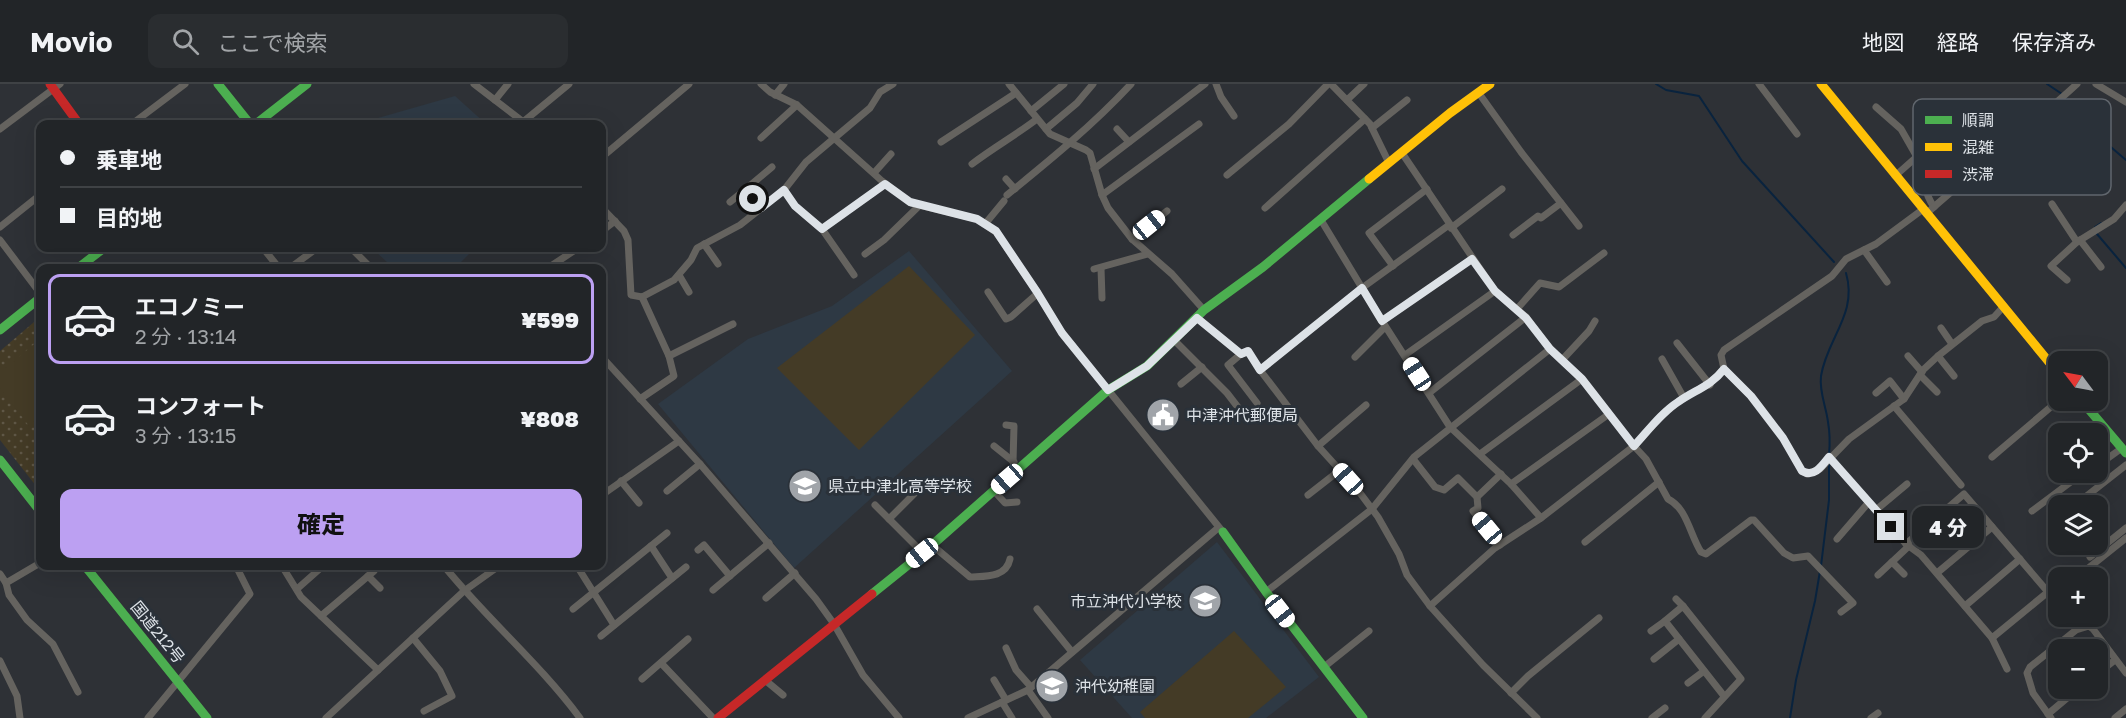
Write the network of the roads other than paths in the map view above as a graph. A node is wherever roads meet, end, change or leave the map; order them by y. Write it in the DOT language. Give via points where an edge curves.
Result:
graph roads {
  1 [pos="185,84"];
  2 [pos="218,84"];
  3 [pos="307,84"];
  4 [pos="474,84"];
  5 [pos="508,84"];
  6 [pos="570,84"];
  7 [pos="690,84"];
  8 [pos="761,84"];
  9 [pos="784,84"];
  10 [pos="893,84"];
  11 [pos="1010,84"];
  12 [pos="1064,84"];
  13 [pos="1093,84"];
  14 [pos="1131,84"];
  15 [pos="1206,84"];
  16 [pos="1216,84"];
  17 [pos="1330,84"];
  18 [pos="1364,84"];
  19 [pos="1490,84"];
  20 [pos="1759,84"];
  21 [pos="1821,84"];
  22 [pos="2077,84"];
  23 [pos="2096,84"];
  24 [pos="54,86"];
  25 [pos="1478,92"];
  26 [pos="1016,93"];
  27 [pos="775,95"];
  28 [pos="2061,99"];
  29 [pos="495,100"];
  30 [pos="1347,100"];
  31 [pos="1407,100"];
  32 [pos="2126,102"];
  33 [pos="797,105"];
  34 [pos="1876,107"];
  35 [pos="1031,111"];
  36 [pos="1229,113"];
  37 [pos="1037,119"];
  38 [pos="1365,119"];
  39 [pos="76,120"];
  40 [pos="137,120"];
  41 [pos="247,120"];
  42 [pos="261,120"];
  43 [pos="520,120"];
  44 [pos="528,120"];
  45 [pos="1199,124"];
  46 [pos="1372,128"];
  47 [pos="0,129"];
  48 [pos="1046,129"];
  49 [pos="1117,129"];
  50 [pos="1797,134"];
  51 [pos="761,138"];
  52 [pos="835,138"];
  53 [pos="941,142"];
  54 [pos="1129,142"];
  55 [pos="1071,143"];
  56 [pos="1913,150"];
  57 [pos="891,153"];
  58 [pos="1402,153"];
  59 [pos="606,154"];
  60 [pos="1913,160"];
  61 [pos="1389,163"];
  62 [pos="972,164"];
  63 [pos="772,166"];
  64 [pos="1094,169"];
  65 [pos="873,173"];
  66 [pos="1227,175"];
  67 [pos="1895,176"];
  68 [pos="1006,179"];
  69 [pos="885,184"];
  70 [pos="746,189"];
  71 [pos="1015,189"];
  72 [pos="1426,189"];
  73 [pos="1502,189"];
  74 [pos="784,190"];
  75 [pos="1102,195"];
  76 [pos="1926,195"];
  77 [pos="1947,195"];
  78 [pos="36,198"];
  79 [pos="730,202"];
  80 [pos="1561,203"];
  81 [pos="2052,204"];
  82 [pos="920,205"];
  83 [pos="2126,205"];
  84 [pos="1934,207"];
  85 [pos="761,208"];
  86 [pos="1265,208"];
  87 [pos="1167,211"];
  88 [pos="606,212"];
  89 [pos="1924,212"];
  90 [pos="1321,220"];
  91 [pos="615,221"];
  92 [pos="985,224"];
  93 [pos="1450,226"];
  94 [pos="1579,226"];
  95 [pos="0,227"];
  96 [pos="606,228"];
  97 [pos="822,229"];
  98 [pos="1513,235"];
  99 [pos="1132,239"];
  100 [pos="0,240"];
  101 [pos="2078,241"];
  102 [pos="704,244"];
  103 [pos="1864,250"];
  104 [pos="99,252"];
  105 [pos="266,252"];
  106 [pos="312,252"];
  107 [pos="355,252"];
  108 [pos="572,252"];
  109 [pos="1604,253"];
  110 [pos="865,254"];
  111 [pos="1148,254"];
  112 [pos="1472,259"];
  113 [pos="83,264"];
  114 [pos="276,264"];
  115 [pos="295,264"];
  116 [pos="367,264"];
  117 [pos="554,264"];
  118 [pos="718,264"];
  119 [pos="1393,266"];
  120 [pos="2101,267"];
  121 [pos="679,275"];
  122 [pos="854,275"];
  123 [pos="2067,280"];
  124 [pos="1887,282"];
  125 [pos="36,287"];
  126 [pos="1362,288"];
  127 [pos="1495,291"];
  128 [pos="689,292"];
  129 [pos="988,292"];
  130 [pos="1038,293"];
  131 [pos="642,297"];
  132 [pos="1102,298"];
  133 [pos="36,301"];
  134 [pos="2004,306"];
  135 [pos="1517,309"];
  136 [pos="1204,310"];
  137 [pos="1197,318"];
  138 [pos="1526,318"];
  139 [pos="1595,321"];
  140 [pos="733,324"];
  141 [pos="1384,324"];
  142 [pos="1941,328"];
  143 [pos="0,330"];
  144 [pos="1174,340"];
  145 [pos="1677,343"];
  146 [pos="1952,344"];
  147 [pos="1550,349"];
  148 [pos="1241,354"];
  149 [pos="1405,355"];
  150 [pos="669,356"];
  151 [pos="1908,356"];
  152 [pos="1938,356"];
  153 [pos="1355,357"];
  154 [pos="1662,359"];
  155 [pos="1562,360"];
  156 [pos="606,361"];
  157 [pos="2048,361"];
  158 [pos="1202,367"];
  159 [pos="1724,369"];
  160 [pos="1260,370"];
  161 [pos="1921,373"];
  162 [pos="1954,376"];
  163 [pos="1582,379"];
  164 [pos="1181,384"];
  165 [pos="1710,385"];
  166 [pos="1108,390"];
  167 [pos="1937,392"];
  168 [pos="1429,393"];
  169 [pos="1876,393"];
  170 [pos="1684,398"];
  171 [pos="640,399"];
  172 [pos="1904,399"];
  173 [pos="1257,404"];
  174 [pos="1366,405"];
  175 [pos="1894,406"];
  176 [pos="2048,409"];
  177 [pos="2090,411"];
  178 [pos="1609,414"];
  179 [pos="1247,419"];
  180 [pos="1006,425"];
  181 [pos="1450,427"];
  182 [pos="679,441"];
  183 [pos="1318,446"];
  184 [pos="1634,446"];
  185 [pos="994,447"];
  186 [pos="2124,451"];
  187 [pos="1480,454"];
  188 [pos="1829,457"];
  189 [pos="1992,457"];
  190 [pos="1413,459"];
  191 [pos="0,460"];
  192 [pos="2108,460"];
  193 [pos="700,464"];
  194 [pos="1017,464"];
  195 [pos="2126,465"];
  196 [pos="1340,470"];
  197 [pos="1501,474"];
  198 [pos="621,481"];
  199 [pos="1659,482"];
  200 [pos="2069,483"];
  201 [pos="1511,484"];
  202 [pos="1907,484"];
  203 [pos="1961,485"];
  204 [pos="920,489"];
  205 [pos="667,491"];
  206 [pos="994,491"];
  207 [pos="606,492"];
  208 [pos="1308,495"];
  209 [pos="2088,495"];
  210 [pos="1477,497"];
  211 [pos="1017,502"];
  212 [pos="1869,502"];
  213 [pos="639,503"];
  214 [pos="875,505"];
  215 [pos="36,506"];
  216 [pos="1372,509"];
  217 [pos="1876,510"];
  218 [pos="2032,511"];
  219 [pos="1541,518"];
  220 [pos="889,519"];
  221 [pos="1992,526"];
  222 [pos="2126,528"];
  223 [pos="1221,530"];
  224 [pos="667,533"];
  225 [pos="2126,538"];
  226 [pos="1837,539"];
  227 [pos="1585,542"];
  228 [pos="769,543"];
  229 [pos="932,545"];
  230 [pos="1500,545"];
  231 [pos="1908,545"];
  232 [pos="651,546"];
  233 [pos="698,550"];
  234 [pos="922,553"];
  235 [pos="2090,557"];
  236 [pos="1010,559"];
  237 [pos="2020,560"];
  238 [pos="1892,562"];
  239 [pos="36,565"];
  240 [pos="686,567"];
  241 [pos="2090,567"];
  242 [pos="88,570"];
  243 [pos="238,570"];
  244 [pos="285,570"];
  245 [pos="318,570"];
  246 [pos="447,570"];
  247 [pos="493,570"];
  248 [pos="580,570"];
  249 [pos="795,573"];
  250 [pos="1936,573"];
  251 [pos="0,574"];
  252 [pos="1904,574"];
  253 [pos="1878,575"];
  254 [pos="730,576"];
  255 [pos="672,578"];
  256 [pos="6,583"];
  257 [pos="380,588"];
  258 [pos="297,589"];
  259 [pos="713,590"];
  260 [pos="464,591"];
  261 [pos="594,592"];
  262 [pos="1266,592"];
  263 [pos="2048,592"];
  264 [pos="766,598"];
  265 [pos="1676,599"];
  266 [pos="1430,606"];
  267 [pos="1683,606"];
  268 [pos="1965,606"];
  269 [pos="573,609"];
  270 [pos="1037,609"];
  271 [pos="1841,612"];
  272 [pos="321,616"];
  273 [pos="1599,618"];
  274 [pos="1665,621"];
  275 [pos="834,624"];
  276 [pos="614,625"];
  277 [pos="1369,631"];
  278 [pos="1651,631"];
  279 [pos="600,636"];
  280 [pos="413,638"];
  281 [pos="1992,638"];
  282 [pos="688,639"];
  283 [pos="1679,639"];
  284 [pos="1005,648"];
  285 [pos="1072,652"];
  286 [pos="1654,659"];
  287 [pos="2115,660"];
  288 [pos="0,661"];
  289 [pos="661,663"];
  290 [pos="2108,665"];
  291 [pos="1324,667"];
  292 [pos="2007,669"];
  293 [pos="378,670"];
  294 [pos="1704,671"];
  295 [pos="2126,673"];
  296 [pos="642,680"];
  297 [pos="765,680"];
  298 [pos="994,680"];
  299 [pos="178,682"];
  300 [pos="1688,683"];
  301 [pos="1029,688"];
  302 [pos="78,692"];
  303 [pos="1511,693"];
  304 [pos="783,695"];
  305 [pos="1724,696"];
  306 [pos="2068,699"];
  307 [pos="1004,701"];
  308 [pos="1665,708"];
  309 [pos="2126,710"];
  310 [pos="424,711"];
  311 [pos="2050,716"];
  312 [pos="20,718"];
  313 [pos="148,718"];
  314 [pos="207,718"];
  315 [pos="326,718"];
  316 [pos="580,718"];
  317 [pos="713,718"];
  318 [pos="718,718"];
  319 [pos="899,718"];
  320 [pos="968,718"];
  321 [pos="1012,718"];
  322 [pos="1048,718"];
  323 [pos="1363,718"];
  324 [pos="1537,718"];
  325 [pos="1652,718"];
  326 [pos="1705,718"];
  327 [pos="2115,718"];
  1 -- 40 [label="street"];
  2 -- 41 [label="main road"];
  3 -- 42 [label="main road"];
  4 -- 29 [label="street"];
  5 -- 29 [label="street"];
  6 -- 44 [label="street"];
  7 -- 59 [label="street"];
  8 -- 27 [label="street"];
  9 -- 27 [label="street"];
  10 -- 52 [label="street" via="880,92 870,108"];
  11 -- 26 [label="street"];
  12 -- 35 [label="street"];
  13 -- 48 [label="street"];
  14 -- 55 [label="street"];
  15 -- 54 [label="street"];
  16 -- 36 [label="street"];
  17 -- 30 [label="street"];
  17 -- 66 [label="street" via="1290,124"];
  18 -- 30 [label="street"];
  19 -- 25 [label="main road"];
  20 -- 50 [label="street"];
  21 -- 67 [label="main road"];
  22 -- 28 [label="street"];
  23 -- 32 [label="street"];
  24 -- 39 [label="main road"];
  24 -- 47 [label="street"];
  25 -- 58 [label="main road"];
  25 -- 80 [label="street"];
  26 -- 35 [label="street"];
  26 -- 53 [label="street"];
  27 -- 33 [label="street"];
  29 -- 43 [label="street"];
  30 -- 38 [label="street"];
  31 -- 46 [label="street"];
  33 -- 51 [label="street"];
  33 -- 52 [label="street"];
  34 -- 56 [label="street" via="1901,129"];
  35 -- 37 [label="street"];
  37 -- 48 [label="street"];
  37 -- 62 [label="street"];
  38 -- 46 [label="street"];
  38 -- 86 [label="street"];
  45 -- 75 [label="street"];
  46 -- 61 [label="street"];
  48 -- 55 [label="street"];
  49 -- 54 [label="street"];
  52 -- 65 [label="street"];
  52 -- 74 [label="street" via="806,162"];
  54 -- 64 [label="street"];
  55 -- 64 [label="street" via="1090,153"];
  55 -- 71 [label="street"];
  57 -- 65 [label="street"];
  58 -- 61 [label="main road"];
  58 -- 72 [label="street"];
  60 -- 67 [label="street"];
  61 -- 90 [label="main road"];
  63 -- 70 [label="street"];
  64 -- 75 [label="street"];
  65 -- 69 [label="street"];
  67 -- 89 [label="main road"];
  68 -- 71 [label="street"];
  69 -- 82 [label="street"];
  69 -- 97 [label="street"];
  70 -- 79 [label="street"];
  70 -- 85 [label="street"];
  71 -- 92 [label="street"];
  72 -- 93 [label="street"];
  72 -- 119 [label="street" via="1369,233"];
  73 -- 93 [label="street"];
  74 -- 85 [label="street"];
  74 -- 97 [label="street" via="795,206"];
  75 -- 99 [label="street" via="1107,208"];
  76 -- 84 [label="street"];
  77 -- 84 [label="street"];
  78 -- 95 [label="street"];
  80 -- 94 [label="street"];
  80 -- 98 [label="street"];
  81 -- 101 [label="street"];
  82 -- 92 [label="street"];
  82 -- 110 [label="street"];
  83 -- 101 [label="street" via="2114,219"];
  84 -- 89 [label="street"];
  85 -- 102 [label="street" via="740,225"];
  87 -- 99 [label="street"];
  88 -- 91 [label="street"];
  89 -- 103 [label="street"];
  89 -- 134 [label="main road"];
  90 -- 126 [label="street"];
  90 -- 136 [label="main road"];
  91 -- 96 [label="street"];
  91 -- 131 [label="street" via="628,240 631,295"];
  92 -- 130 [label="street" via="996,231"];
  93 -- 112 [label="street"];
  93 -- 119 [label="street"];
  97 -- 122 [label="street"];
  99 -- 111 [label="street"];
  100 -- 125 [label="street"];
  101 -- 120 [label="street"];
  101 -- 123 [label="street" via="2051,266"];
  102 -- 118 [label="street"];
  102 -- 121 [label="street"];
  103 -- 124 [label="street"];
  103 -- 159 [label="street" via="1846,259 1832,276 1724,351"];
  104 -- 113 [label="main road"];
  105 -- 114 [label="street"];
  106 -- 115 [label="street"];
  107 -- 116 [label="street"];
  108 -- 117 [label="street"];
  109 -- 135 [label="street" via="1558,287 1540,284"];
  111 -- 132 [label="street" via="1098,268"];
  111 -- 136 [label="street"];
  112 -- 127 [label="street"];
  112 -- 141 [label="street"];
  119 -- 126 [label="street"];
  121 -- 128 [label="street"];
  121 -- 131 [label="street"];
  126 -- 141 [label="street"];
  126 -- 160 [label="street"];
  127 -- 135 [label="street"];
  127 -- 149 [label="street"];
  129 -- 130 [label="street" via="1006,319"];
  130 -- 166 [label="street" via="1062,333"];
  131 -- 150 [label="street"];
  133 -- 143 [label="main road"];
  134 -- 146 [label="street"];
  134 -- 157 [label="main road"];
  135 -- 138 [label="street"];
  136 -- 137 [label="main road"];
  137 -- 144 [label="main road"];
  137 -- 148 [label="street"];
  138 -- 147 [label="street"];
  138 -- 168 [label="street"];
  139 -- 155 [label="street"];
  140 -- 150 [label="street"];
  141 -- 149 [label="street"];
  141 -- 153 [label="street"];
  142 -- 146 [label="street"];
  144 -- 158 [label="street"];
  144 -- 166 [label="main road" via="1147,366"];
  145 -- 165 [label="street"];
  146 -- 152 [label="street"];
  147 -- 155 [label="street"];
  147 -- 181 [label="street"];
  148 -- 160 [label="street" via="1248,351"];
  148 -- 173 [label="street" via="1228,365"];
  149 -- 168 [label="street"];
  150 -- 171 [label="street" via="674,376"];
  151 -- 161 [label="street"];
  152 -- 161 [label="street"];
  152 -- 162 [label="street"];
  154 -- 170 [label="street"];
  155 -- 163 [label="street"];
  156 -- 171 [label="street"];
  158 -- 164 [label="street"];
  158 -- 179 [label="street"];
  159 -- 165 [label="street"];
  159 -- 188 [label="street" via="1751,396 1802,471 1813,473"];
  160 -- 183 [label="street"];
  161 -- 167 [label="street"];
  161 -- 172 [label="street"];
  163 -- 178 [label="street"];
  163 -- 187 [label="street"];
  165 -- 170 [label="street"];
  166 -- 194 [label="main road"];
  166 -- 223 [label="street"];
  168 -- 181 [label="street"];
  169 -- 172 [label="street" via="1890,381"];
  170 -- 184 [label="street" via="1666,410"];
  171 -- 182 [label="street"];
  172 -- 175 [label="street"];
  174 -- 183 [label="street"];
  175 -- 188 [label="street"];
  175 -- 203 [label="street"];
  176 -- 189 [label="street"];
  177 -- 186 [label="main road"];
  178 -- 184 [label="street"];
  178 -- 201 [label="street"];
  180 -- 194 [label="street" via="1014,426"];
  181 -- 187 [label="street"];
  181 -- 190 [label="street"];
  182 -- 193 [label="street"];
  182 -- 198 [label="street"];
  183 -- 196 [label="street"];
  184 -- 199 [label="street"];
  184 -- 219 [label="street"];
  185 -- 194 [label="street"];
  186 -- 192 [label="street"];
  187 -- 197 [label="street"];
  188 -- 212 [label="street"];
  190 -- 210 [label="street" via="1436,487 1444,490 1458,478"];
  190 -- 216 [label="street"];
  191 -- 215 [label="main road"];
  193 -- 205 [label="street"];
  193 -- 228 [label="street"];
  194 -- 206 [label="main road"];
  195 -- 209 [label="street"];
  196 -- 208 [label="street"];
  196 -- 216 [label="street"];
  197 -- 201 [label="street"];
  197 -- 210 [label="street"];
  198 -- 207 [label="street"];
  198 -- 213 [label="street"];
  199 -- 227 [label="street"];
  199 -- 271 [label="street" via="1668,499 1684,514 1701,552 1706,554 1754,520 1784,553 1793,558 1808,556 1856,601"];
  200 -- 218 [label="street"];
  201 -- 219 [label="street"];
  202 -- 217 [label="street"];
  204 -- 220 [label="street"];
  206 -- 211 [label="street" via="1005,503"];
  206 -- 229 [label="main road"];
  210 -- 230 [label="street" via="1478,508 1473,512"];
  212 -- 217 [label="street"];
  212 -- 226 [label="street"];
  214 -- 220 [label="street"];
  216 -- 262 [label="street"];
  216 -- 266 [label="street" via="1407,575"];
  217 -- 231 [label="street"];
  219 -- 230 [label="street"];
  220 -- 234 [label="street"];
  221 -- 231 [label="street" via="1964,494"];
  221 -- 237 [label="street"];
  221 -- 250 [label="street"];
  222 -- 235 [label="street"];
  223 -- 262 [label="main road"];
  223 -- 285 [label="street"];
  224 -- 232 [label="street"];
  225 -- 241 [label="street"];
  228 -- 249 [label="street"];
  228 -- 254 [label="street"];
  229 -- 234 [label="main road"];
  229 -- 236 [label="street" via="970,577 996,576"];
  230 -- 266 [label="street"];
  231 -- 238 [label="street"];
  231 -- 250 [label="street"];
  232 -- 255 [label="street"];
  232 -- 261 [label="street"];
  233 -- 254 [label="street" via="704,545"];
  234 -- 275 [label="main road"];
  237 -- 263 [label="street"];
  237 -- 268 [label="street"];
  238 -- 252 [label="street"];
  238 -- 253 [label="street"];
  239 -- 256 [label="street"];
  240 -- 255 [label="street"];
  242 -- 299 [label="main road, 国道212号"];
  243 -- 299 [label="street" via="249,594"];
  244 -- 258 [label="street"];
  245 -- 258 [label="street"];
  246 -- 260 [label="street"];
  247 -- 260 [label="street"];
  248 -- 261 [label="street"];
  249 -- 264 [label="street"];
  249 -- 275 [label="street"];
  250 -- 268 [label="street"];
  251 -- 256 [label="street"];
  254 -- 259 [label="street"];
  255 -- 276 [label="street"];
  256 -- 302 [label="street" via="9,596 27,620 53,644"];
  257 -- 272 [label="street" via="371,573"];
  258 -- 272 [label="street"];
  260 -- 280 [label="street"];
  260 -- 316 [label="street" via="559,690"];
  261 -- 269 [label="street"];
  261 -- 276 [label="street"];
  262 -- 291 [label="main road"];
  263 -- 281 [label="street"];
  265 -- 267 [label="street"];
  266 -- 303 [label="street"];
  267 -- 274 [label="street"];
  267 -- 305 [label="street" via="1741,679"];
  268 -- 281 [label="street"];
  270 -- 285 [label="street"];
  272 -- 293 [label="street"];
  273 -- 303 [label="street"];
  274 -- 278 [label="street"];
  274 -- 283 [label="street"];
  275 -- 297 [label="main road"];
  275 -- 319 [label="street" via="863,675"];
  276 -- 279 [label="street"];
  277 -- 291 [label="street"];
  280 -- 293 [label="street"];
  280 -- 310 [label="street" via="440,671 452,696"];
  281 -- 292 [label="street"];
  282 -- 289 [label="street"];
  283 -- 286 [label="street"];
  283 -- 294 [label="street"];
  284 -- 301 [label="street"];
  285 -- 301 [label="street"];
  287 -- 290 [label="street"];
  287 -- 295 [label="street"];
  287 -- 311 [label="street" via="2089,626 2076,630 2030,667 2027,672 2033,693"];
  288 -- 312 [label="street" via="17,696"];
  289 -- 296 [label="street"];
  289 -- 317 [label="street"];
  291 -- 323 [label="main road"];
  293 -- 315 [label="street"];
  294 -- 300 [label="street"];
  294 -- 305 [label="street"];
  297 -- 304 [label="street"];
  297 -- 318 [label="main road"];
  298 -- 307 [label="street"];
  299 -- 313 [label="street"];
  299 -- 314 [label="main road, 国道212号"];
  301 -- 307 [label="street"];
  301 -- 322 [label="street"];
  303 -- 324 [label="street"];
  305 -- 326 [label="street"];
  306 -- 311 [label="street"];
  307 -- 320 [label="street"];
  307 -- 321 [label="street"];
  308 -- 325 [label="street"];
  309 -- 327 [label="street"];
}
